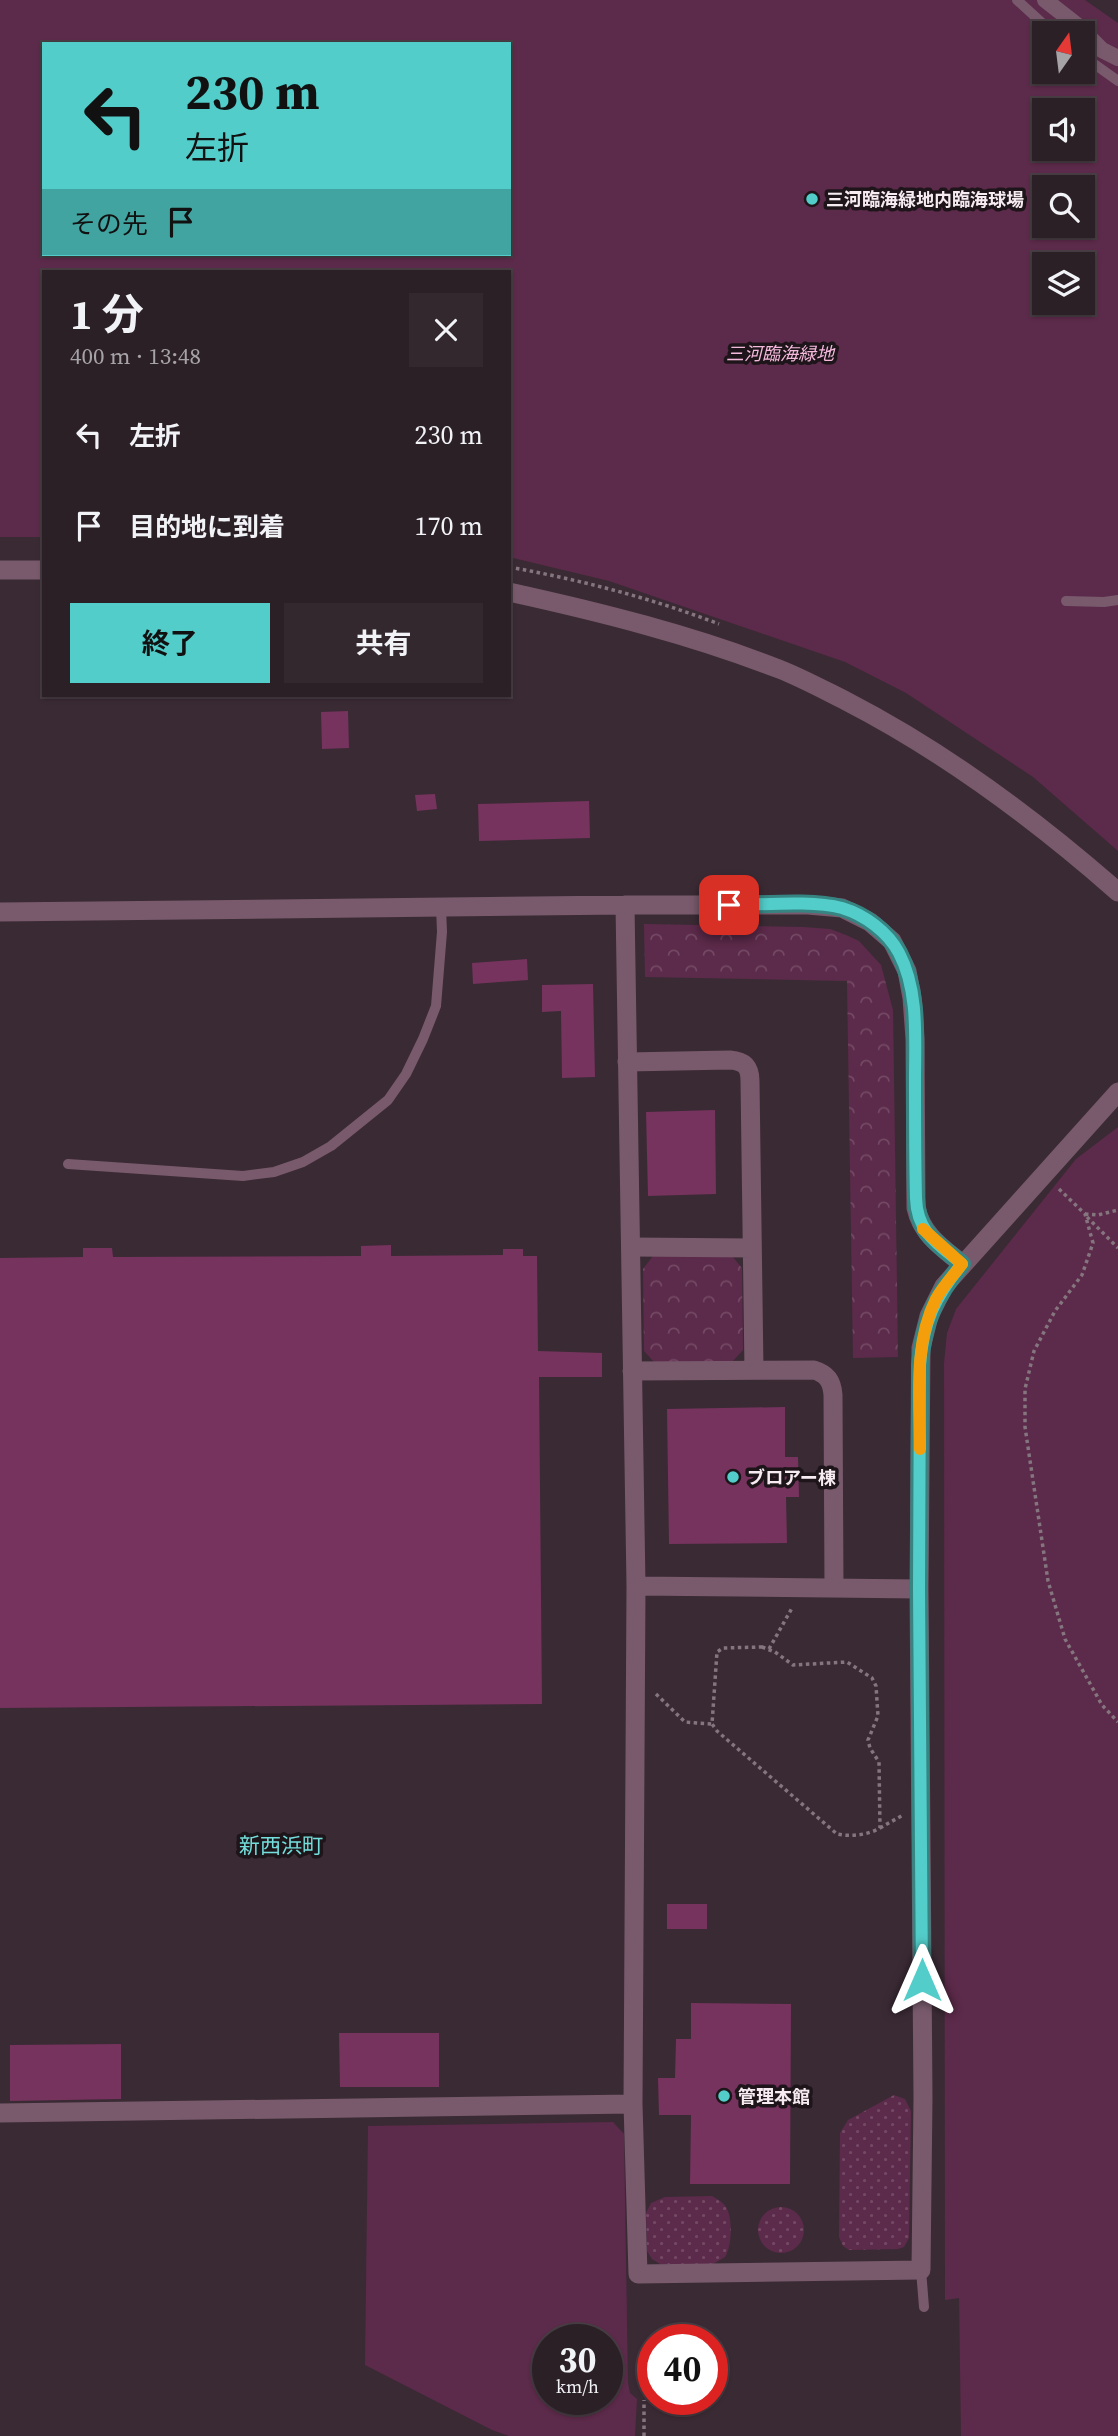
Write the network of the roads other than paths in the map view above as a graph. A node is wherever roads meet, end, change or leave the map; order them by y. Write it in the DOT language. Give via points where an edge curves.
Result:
graph roads {
  1 [pos="1017,0"];
  2 [pos="1045,0"];
  3 [pos="1040,21"];
  4 [pos="1118,58"];
  5 [pos="1096,66"];
  6 [pos="1118,81"];
  7 [pos="0,570"];
  8 [pos="42,570"];
  9 [pos="511,592"];
  10 [pos="1118,600"];
  11 [pos="1066,601"];
  12 [pos="1118,892"];
  13 [pos="625,905"];
  14 [pos="441,907"];
  15 [pos="0,912"];
  16 [pos="627,1062"];
  17 [pos="1118,1092"];
  18 [pos="68,1164"];
  19 [pos="631,1247"];
  20 [pos="752,1248"];
  21 [pos="962,1264"];
  22 [pos="754,1370"];
  23 [pos="632,1371"];
  24 [pos="636,1586"];
  25 [pos="834,1587"];
  26 [pos="919,1589"];
  27 [pos="633,2104"];
  28 [pos="0,2113"];
  29 [pos="921,2270"];
  30 [pos="924,2307"];
  1 -- 3 [label="lane"];
  2 -- 4 [label="street" via="1102,50"];
  5 -- 6 [label="lane"];
  7 -- 8 [label="street"];
  9 -- 12 [label="street" via="588,609 780,669 886,722 983,784"];
  10 -- 11 [label="lane"];
  13 -- 14 [label="street"];
  13 -- 16 [label="street"];
  13 -- 21 [label="street" via="826,906 858,914 892,941 907,971 912,998 919,1220 926,1233"];
  14 -- 15 [label="street"];
  14 -- 18 [label="lane" via="436,1006 423,1038 388,1100 331,1146 274,1172 243,1176"];
  16 -- 19 [label="street"];
  16 -- 20 [label="street" via="730,1060 748,1067"];
  17 -- 21 [label="street"];
  19 -- 20 [label="street"];
  19 -- 23 [label="street"];
  20 -- 22 [label="street"];
  21 -- 26 [label="street" via="936,1300 921,1348"];
  22 -- 23 [label="street"];
  22 -- 25 [label="street" via="814,1370 831,1382"];
  23 -- 24 [label="street"];
  24 -- 25 [label="street"];
  24 -- 27 [label="street"];
  25 -- 26 [label="street"];
  26 -- 29 [label="street"];
  27 -- 28 [label="street"];
  27 -- 29 [label="street" via="638,2274"];
  29 -- 30 [label="lane"];
}
